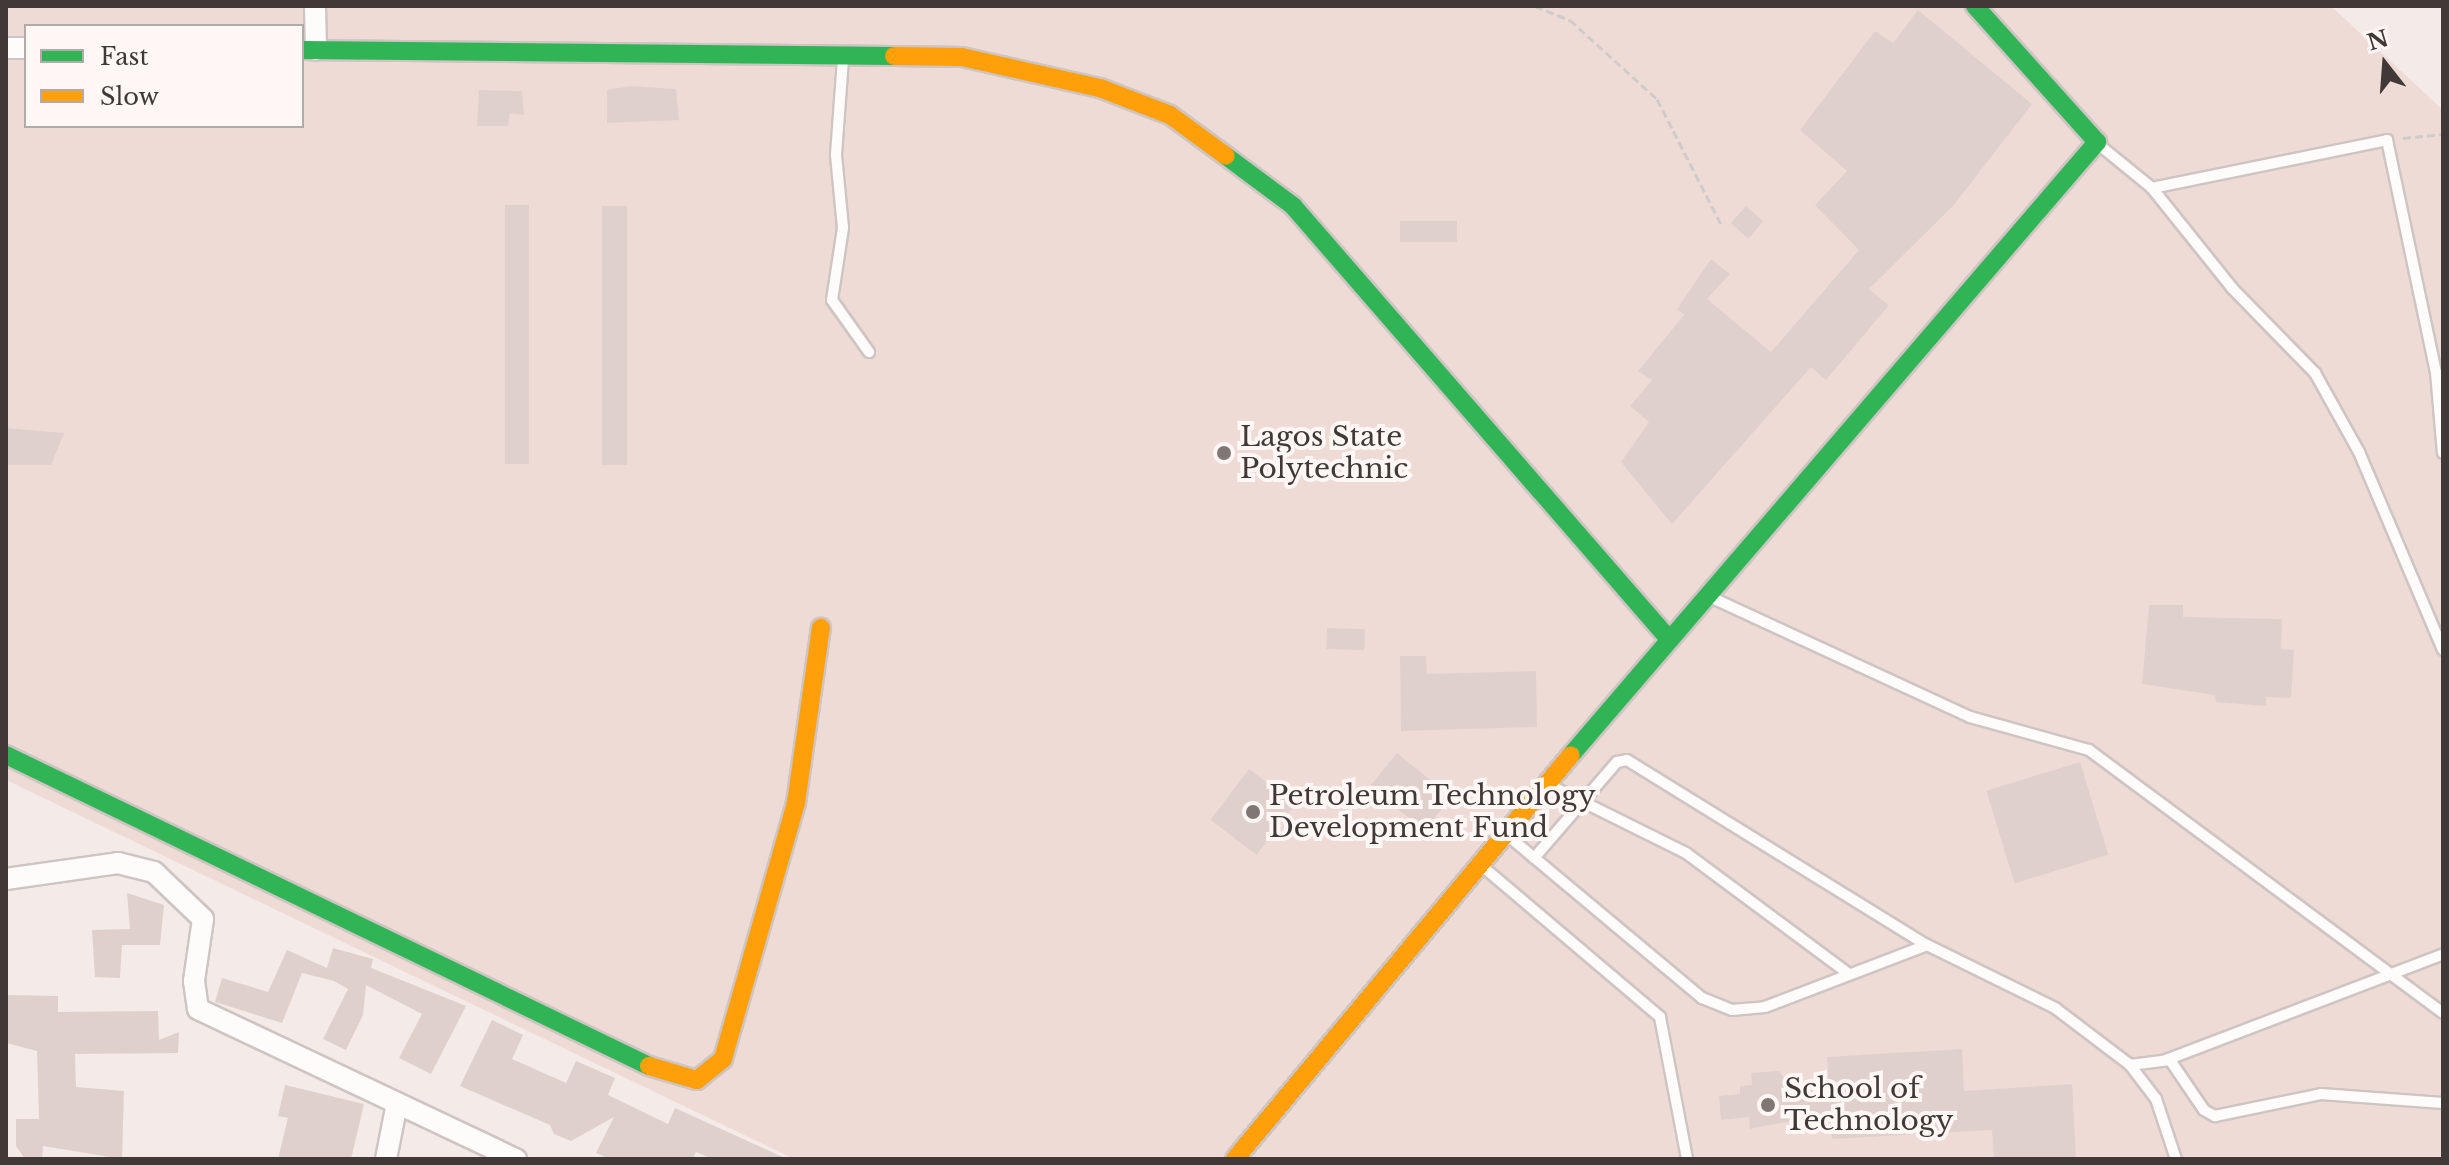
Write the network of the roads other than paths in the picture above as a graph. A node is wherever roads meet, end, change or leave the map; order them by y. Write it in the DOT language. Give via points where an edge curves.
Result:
graph roads {
  1 [pos="315,6"];
  2 [pos="1975,6"];
  3 [pos="309,50"];
  4 [pos="843,57"];
  5 [pos="2097,142"];
  6 [pos="2152,188"];
  7 [pos="869,352"];
  8 [pos="2443,453"];
  9 [pos="1707,596"];
  10 [pos="821,628"];
  11 [pos="1668,638"];
  12 [pos="2443,650"];
  13 [pos="6,755"];
  14 [pos="1547,785"];
  15 [pos="1584,799"];
  16 [pos="1506,834"];
  17 [pos="1534,858"];
  18 [pos="1480,864"];
  19 [pos="6,879"];
  20 [pos="1927,945"];
  21 [pos="2443,954"];
  22 [pos="1849,974"];
  23 [pos="2393,975"];
  24 [pos="2443,1013"];
  25 [pos="2166,1060"];
  26 [pos="2130,1065"];
  27 [pos="397,1103"];
  28 [pos="2443,1103"];
  29 [pos="386,1159"];
  30 [pos="516,1159"];
  31 [pos="1235,1159"];
  32 [pos="1687,1159"];
  33 [pos="2176,1159"];
  1 -- 3 [label="street"];
  2 -- 5 [label="street"];
  3 -- 4 [label="street"];
  4 -- 7 [label="lane" via="836,155 843,228 832,300"];
  4 -- 11 [label="street" via="962,57 1100,88 1170,115 1233,157 1293,206"];
  5 -- 6 [label="lane"];
  5 -- 9 [label="street"];
  6 -- 8 [label="lane" via="2387,140 2436,372"];
  6 -- 12 [label="lane" via="2334,401"];
  9 -- 11 [label="street"];
  9 -- 23 [label="lane" via="1970,717 2089,750"];
  10 -- 13 [label="street" via="796,803 723,1059 697,1080 670,1075 576,1033"];
  11 -- 14 [label="street"];
  14 -- 15 [label="lane"];
  14 -- 16 [label="street"];
  15 -- 17 [label="lane"];
  15 -- 20 [label="lane" via="1627,760"];
  15 -- 22 [label="lane" via="1686,853"];
  16 -- 17 [label="lane"];
  16 -- 18 [label="street"];
  17 -- 22 [label="lane" via="1702,998 1732,1010 1765,1007"];
  18 -- 31 [label="street"];
  18 -- 32 [label="lane" via="1660,1017"];
  19 -- 27 [label="street" via="118,863 154,872 203,919 193,996 198,1009"];
  20 -- 22 [label="lane"];
  20 -- 26 [label="lane" via="2055,1008"];
  21 -- 23 [label="lane"];
  23 -- 24 [label="lane"];
  23 -- 25 [label="lane"];
  25 -- 26 [label="lane"];
  25 -- 28 [label="lane" via="2215,1116 2321,1094"];
  26 -- 33 [label="lane" via="2156,1099"];
  27 -- 29 [label="street"];
  27 -- 30 [label="street"];
}
